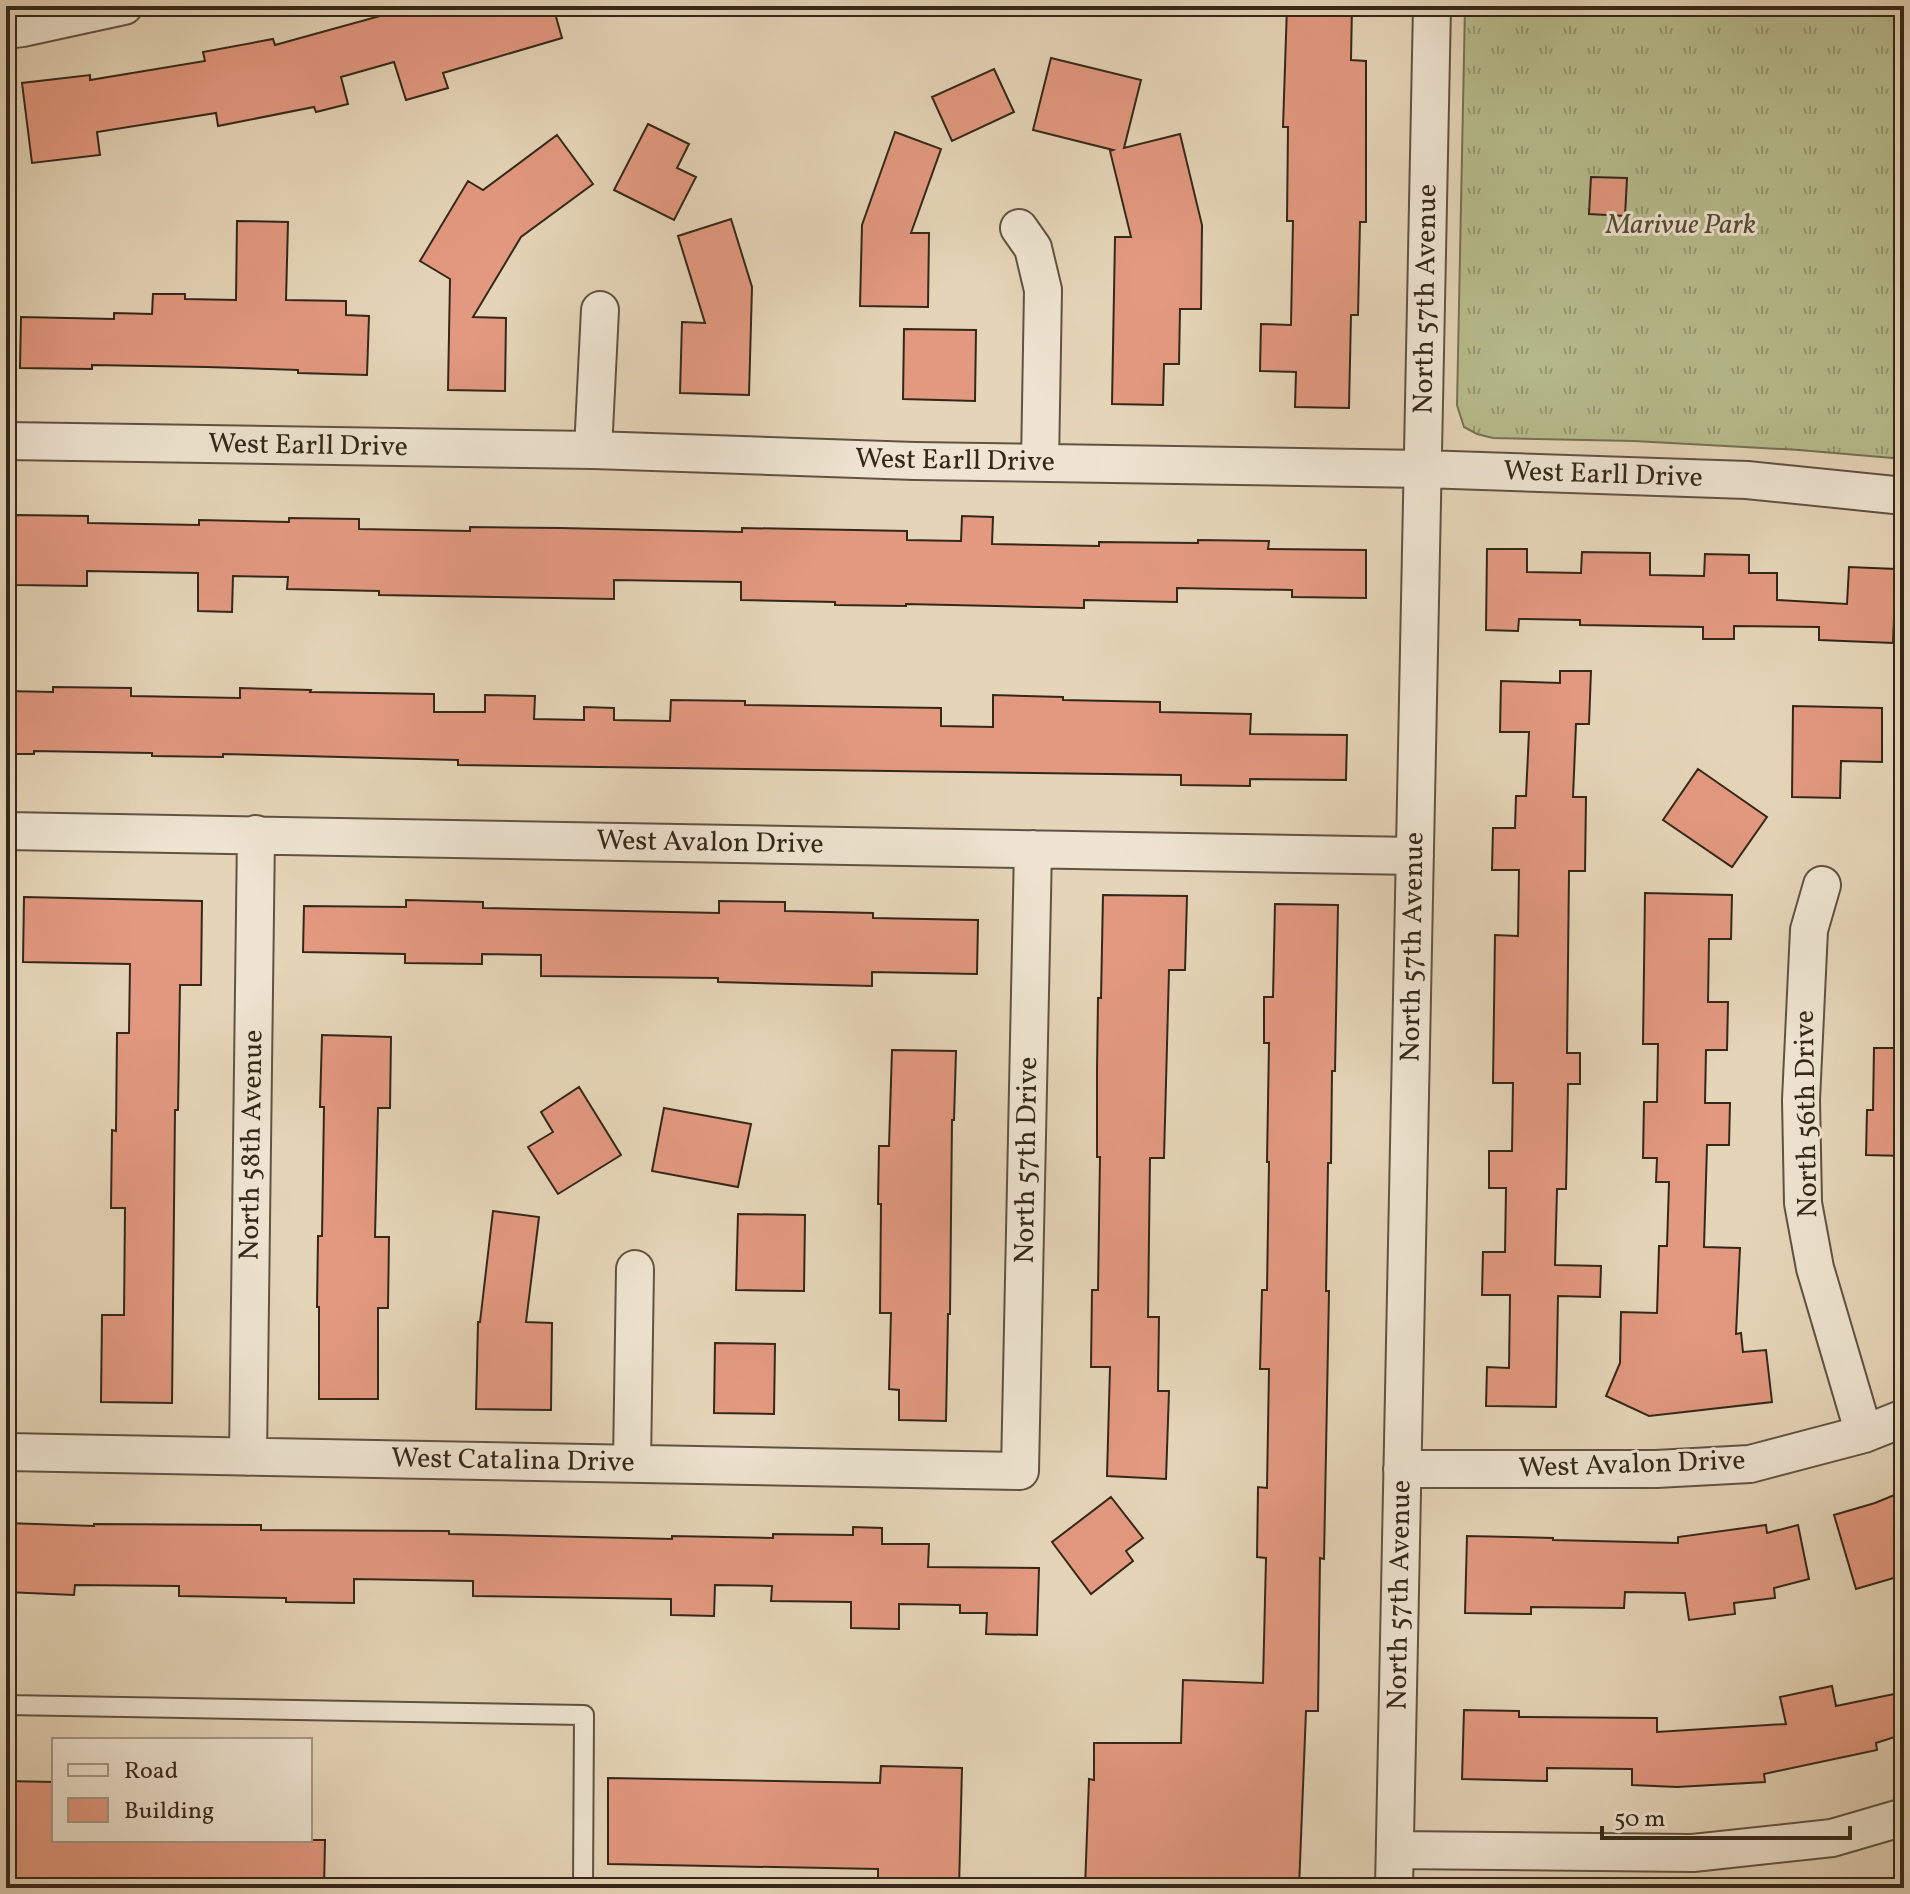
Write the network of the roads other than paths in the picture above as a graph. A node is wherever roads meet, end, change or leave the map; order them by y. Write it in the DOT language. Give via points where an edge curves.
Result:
graph roads {
  1 [pos="124,6"];
  2 [pos="1432,6"];
  3 [pos="6,30"];
  4 [pos="1019,228"];
  5 [pos="600,310"];
  6 [pos="6,441"];
  7 [pos="593,450"];
  8 [pos="1040,463"];
  9 [pos="1423,469"];
  10 [pos="1904,496"];
  11 [pos="6,831"];
  12 [pos="256,834"];
  13 [pos="1033,849"];
  14 [pos="1415,856"];
  15 [pos="1822,885"];
  16 [pos="635,1269"];
  17 [pos="1904,1418"];
  18 [pos="1864,1434"];
  19 [pos="6,1452"];
  20 [pos="248,1457"];
  21 [pos="632,1463"];
  22 [pos="1402,1469"];
  23 [pos="1020,1471"];
  24 [pos="6,1705"];
  25 [pos="1904,1817"];
  26 [pos="1395,1850"];
  27 [pos="583,1888"];
  28 [pos="1394,1888"];
  1 -- 3 [label="street"];
  2 -- 9 [label="street, North 57th Avenue"];
  4 -- 8 [label="street" via="1033,248 1043,290"];
  5 -- 7 [label="street"];
  6 -- 7 [label="street, West Earll Drive"];
  7 -- 8 [label="street, West Earll Drive"];
  8 -- 9 [label="street, West Earll Drive"];
  9 -- 10 [label="street, West Earll Drive" via="1747,480"];
  9 -- 14 [label="street, North 57th Avenue"];
  11 -- 12 [label="street, West Avalon Drive"];
  12 -- 13 [label="street, West Avalon Drive"];
  12 -- 20 [label="street, North 58th Avenue"];
  13 -- 14 [label="street, West Avalon Drive"];
  13 -- 23 [label="street, North 57th Drive"];
  14 -- 22 [label="street, North 57th Avenue"];
  15 -- 18 [label="street, North 56th Drive" via="1809,930 1801,1100 1803,1203 1815,1268"];
  16 -- 21 [label="street"];
  17 -- 18 [label="street, West Avalon Drive"];
  18 -- 22 [label="street, West Avalon Drive" via="1750,1464"];
  19 -- 20 [label="street, West Catalina Drive"];
  20 -- 21 [label="street, West Catalina Drive"];
  21 -- 23 [label="street, West Catalina Drive"];
  22 -- 26 [label="street, North 57th Avenue"];
  24 -- 27 [label="lane" via="584,1715"];
  25 -- 26 [label="street" via="1832,1838 1693,1853"];
  26 -- 28 [label="street, North 57th Avenue"];
}
